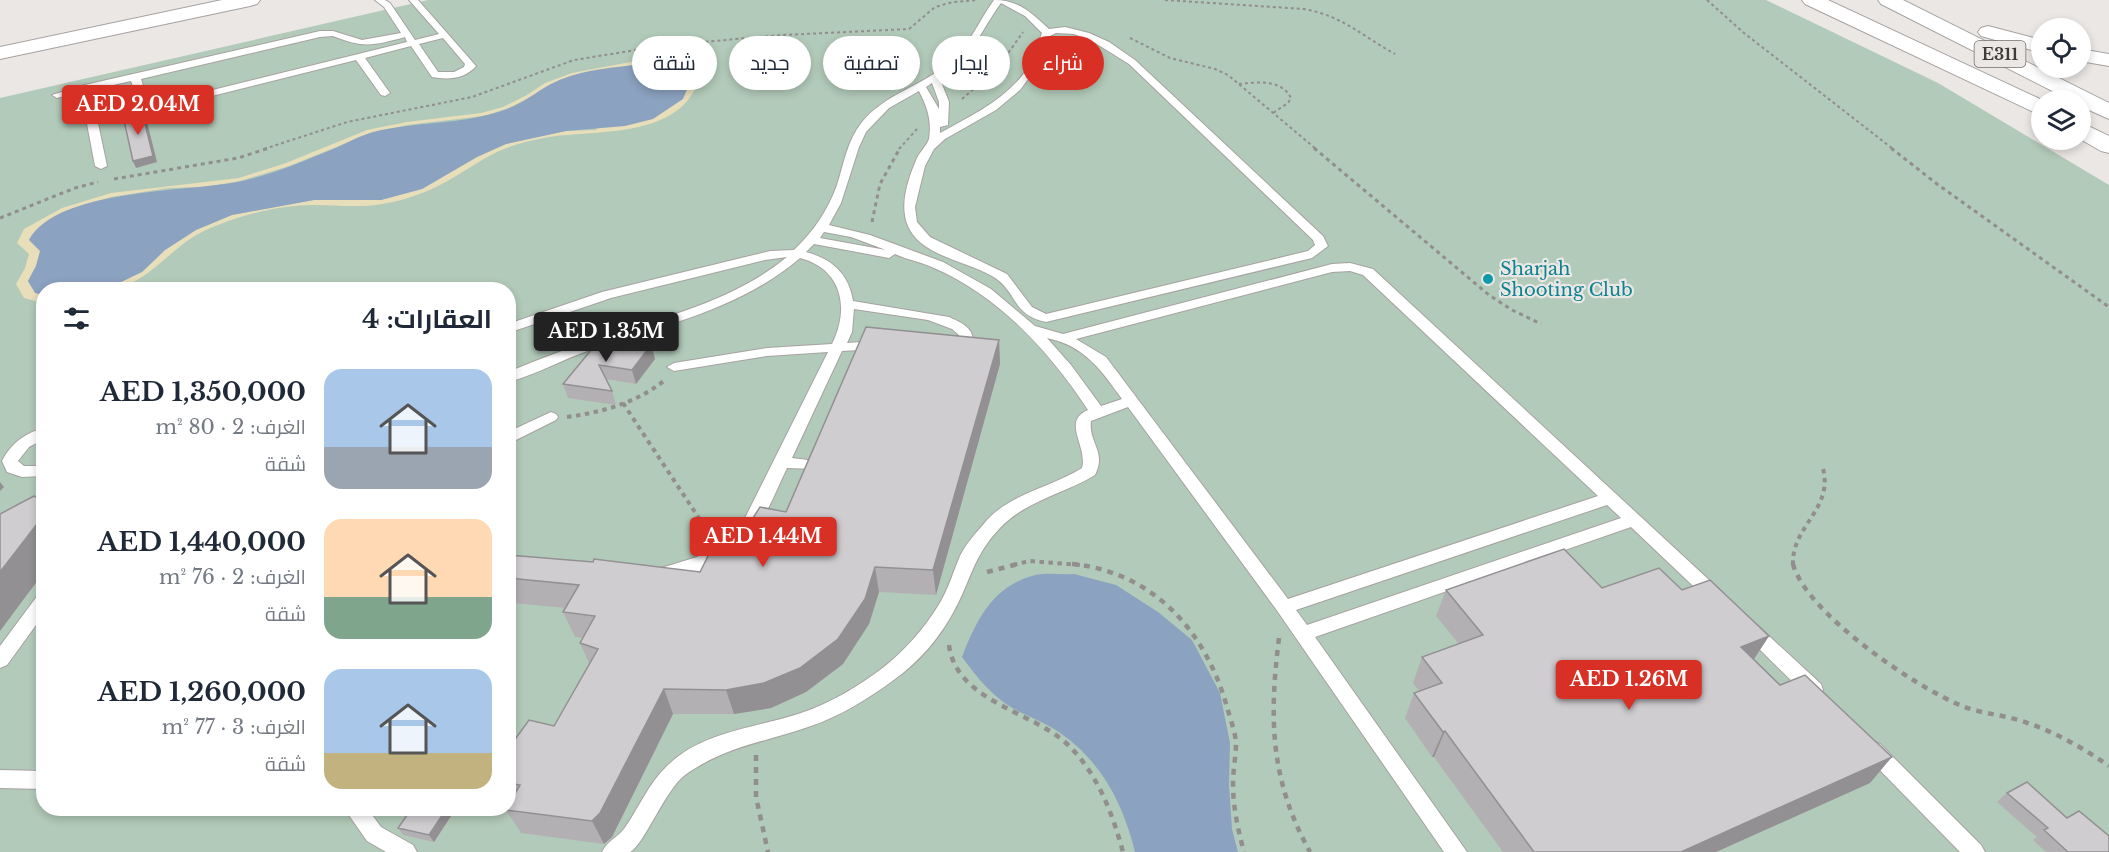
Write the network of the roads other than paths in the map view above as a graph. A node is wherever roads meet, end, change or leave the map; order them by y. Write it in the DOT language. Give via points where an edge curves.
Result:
graph roads {
  1 [pos="203,0"];
  2 [pos="250,0"];
  3 [pos="379,0"];
  4 [pos="413,0"];
  5 [pos="1001,0"];
  6 [pos="1022,0"];
  7 [pos="1812,0"];
  8 [pos="1838,0"];
  9 [pos="1888,0"];
  10 [pos="1902,0"];
  11 [pos="1051,31"];
  12 [pos="445,35"];
  13 [pos="978,36"];
  14 [pos="410,39"];
  15 [pos="0,43"];
  16 [pos="2031,43"];
  17 [pos="0,54"];
  18 [pos="359,57"];
  19 [pos="2091,57"];
  20 [pos="2109,60"];
  21 [pos="135,77"];
  22 [pos="932,80"];
  23 [pos="921,86"];
  24 [pos="85,88"];
  25 [pos="940,90"];
  26 [pos="385,93"];
  27 [pos="57,95"];
  28 [pos="2031,102"];
  29 [pos="2031,103"];
  30 [pos="939,111"];
  31 [pos="2109,112"];
  32 [pos="2091,135"];
  33 [pos="938,140"];
  34 [pos="2109,146"];
  35 [pos="101,166"];
  36 [pos="822,227"];
  37 [pos="813,240"];
  38 [pos="798,254"];
  39 [pos="938,265"];
  40 [pos="783,266"];
  41 [pos="730,267"];
  42 [pos="849,304"];
  43 [pos="1024,325"];
  44 [pos="516,326"];
  45 [pos="1063,338"];
  46 [pos="890,345"];
  47 [pos="838,347"];
  48 [pos="939,351"];
  49 [pos="674,367"];
  50 [pos="516,375"];
  51 [pos="1131,401"];
  52 [pos="1097,412"];
  53 [pos="551,417"];
  54 [pos="516,435"];
  55 [pos="36,437"];
  56 [pos="782,462"];
  57 [pos="810,465"];
  58 [pos="36,471"];
  59 [pos="1611,498"];
  60 [pos="1634,520"];
  61 [pos="653,575"];
  62 [pos="1284,607"];
  63 [pos="36,611"];
  64 [pos="1303,634"];
  65 [pos="0,660"];
  66 [pos="1829,705"];
  67 [pos="1861,738"];
  68 [pos="0,779"];
  69 [pos="36,780"];
  70 [pos="360,816"];
  71 [pos="406,852"];
  72 [pos="613,852"];
  73 [pos="1456,852"];
  74 [pos="1974,852"];
  1 -- 15 [label="main road"];
  2 -- 17 [label="main road"];
  3 -- 14 [label="lane" via="387,5"];
  4 -- 12 [label="lane"];
  5 -- 11 [label="lane"];
  5 -- 13 [label="lane"];
  6 -- 11 [label="lane" via="1040,13"];
  7 -- 29 [label="main road"];
  8 -- 28 [label="main road, E311"];
  9 -- 31 [label="main road, E311"];
  10 -- 16 [label="main road"];
  11 -- 33 [label="lane" via="1037,61 1012,91"];
  11 -- 33 [label="lane" via="1067,30 1096,40 1132,62 1319,239 1321,250 1069,314 1040,317 1027,310 1007,281 932,245 912,222 910,197 923,156"];
  12 -- 14 [label="lane"];
  12 -- 14 [label="lane" via="470,63 467,70 435,75"];
  14 -- 18 [label="lane"];
  14 -- 21 [label="lane" via="363,42 341,34 320,34"];
  18 -- 21 [label="lane" via="160,106 144,104"];
  18 -- 26 [label="lane"];
  19 -- 20 [label="main road"];
  21 -- 24 [label="lane"];
  22 -- 23 [label="lane"];
  23 -- 30 [label="lane"];
  23 -- 36 [label="lane" via="884,107 856,138 838,199"];
  24 -- 27 [label="lane"];
  24 -- 35 [label="lane"];
  25 -- 30 [label="lane"];
  30 -- 33 [label="lane"];
  32 -- 34 [label="main road"];
  36 -- 37 [label="lane"];
  36 -- 39 [label="lane" via="871,238"];
  37 -- 38 [label="lane"];
  37 -- 39 [label="lane"];
  38 -- 40 [label="lane"];
  38 -- 41 [label="lane" via="763,256"];
  38 -- 42 [label="lane" via="830,268 840,279"];
  39 -- 43 [label="lane" via="983,292"];
  40 -- 41 [label="lane"];
  40 -- 50 [label="lane" via="718,304 588,346"];
  41 -- 44 [label="lane" via="619,291"];
  42 -- 47 [label="lane" via="845,332"];
  42 -- 48 [label="lane" via="941,318 966,334 960,347"];
  43 -- 45 [label="lane"];
  43 -- 52 [label="lane" via="1064,365"];
  45 -- 51 [label="lane" via="1101,360"];
  45 -- 59 [label="lane" via="1341,266 1368,272"];
  46 -- 47 [label="lane"];
  47 -- 49 [label="lane" via="766,352"];
  47 -- 56 [label="lane"];
  51 -- 52 [label="lane"];
  51 -- 62 [label="lane"];
  52 -- 72 [label="lane" via="1082,424 1093,453 1089,471 1070,483 1032,497 995,522 969,555 947,608 923,642 891,672 852,699 805,720 701,753 675,771 630,838"];
  53 -- 54 [label="lane"];
  55 -- 58 [label="lane" via="23,443 10,461 13,468 22,472"];
  56 -- 57 [label="lane"];
  56 -- 61 [label="lane" via="750,524 720,551 684,570"];
  59 -- 60 [label="lane"];
  59 -- 62 [label="lane"];
  60 -- 64 [label="lane"];
  60 -- 66 [label="lane"];
  62 -- 64 [label="lane"];
  63 -- 65 [label="lane"];
  64 -- 73 [label="lane"];
  67 -- 74 [label="lane"];
  68 -- 69 [label="lane"];
  70 -- 71 [label="lane" via="374,834"];
}
